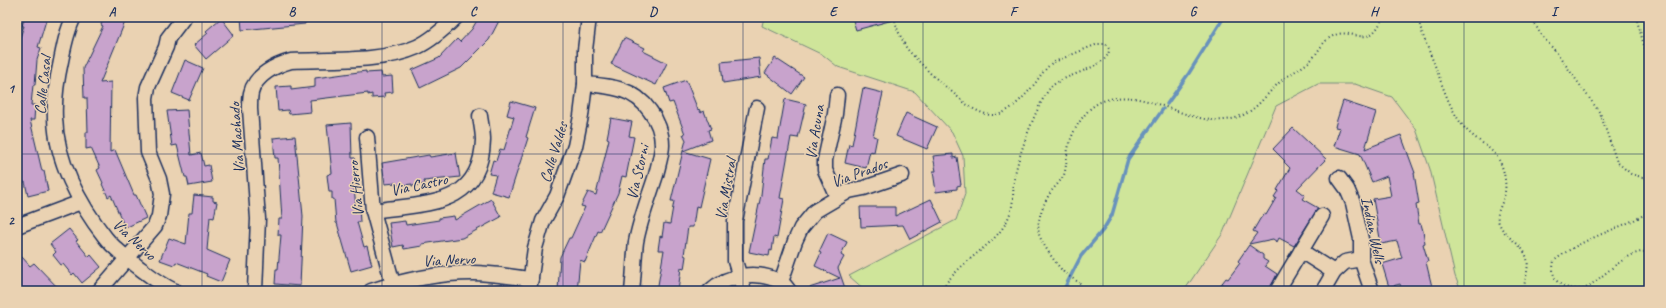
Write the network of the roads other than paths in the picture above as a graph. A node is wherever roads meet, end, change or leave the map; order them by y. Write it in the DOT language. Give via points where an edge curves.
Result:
graph roads {
  1 [pos="74,17"];
  2 [pos="184,17"];
  3 [pos="456,17"];
  4 [pos="589,17"];
  5 [pos="585,84"];
  6 [pos="837,95"];
  7 [pos="758,108"];
  8 [pos="480,116"];
  9 [pos="367,137"];
  10 [pos="902,175"];
  11 [pos="1339,178"];
  12 [pos="837,197"];
  13 [pos="81,202"];
  14 [pos="373,211"];
  15 [pos="1322,216"];
  16 [pos="17,226"];
  17 [pos="1301,251"];
  18 [pos="128,259"];
  19 [pos="1362,259"];
  20 [pos="1334,272"];
  21 [pos="738,276"];
  22 [pos="393,284"];
  23 [pos="530,285"];
  24 [pos="785,287"];
  25 [pos="99,291"];
  26 [pos="175,291"];
  27 [pos="255,291"];
  28 [pos="371,291"];
  29 [pos="632,291"];
  30 [pos="710,291"];
  31 [pos="744,291"];
  32 [pos="1277,291"];
  33 [pos="1324,291"];
  34 [pos="1372,291"];
  1 -- 13 [label="street, Calle Casal" via="58,72 55,119 66,172"];
  2 -- 18 [label="street" via="168,38 146,98 148,152 162,194 159,216 155,226"];
  3 -- 27 [label="street, Via Machado" via="431,39 397,54 291,61 279,65 256,82 251,93 250,109 258,219"];
  4 -- 5 [label="street, Calle Valdes" via="585,50"];
  5 -- 23 [label="street, Calle Valdes" via="575,146 557,196 543,221 535,248"];
  5 -- 29 [label="street, Via Storni" via="612,86 635,96 648,107 656,119 660,132 662,146 658,167 636,242"];
  6 -- 12 [label="street, Via Acuna" via="825,170"];
  7 -- 21 [label="street, Via Mistral" via="735,221 735,261"];
  8 -- 14 [label="street, Via Castro" via="483,140 479,166 472,181 462,190 435,202"];
  9 -- 14 [label="street, Via Hierro"];
  10 -- 12 [label="street, Via Prados"];
  11 -- 19 [label="street, Indian Wells" via="1353,203 1361,239"];
  12 -- 24 [label="street, Via Prados" via="815,211 801,228"];
  13 -- 16 [label="street"];
  13 -- 18 [label="street, Via Nervo" via="105,238"];
  14 -- 22 [label="street, Via Hierro"];
  15 -- 17 [label="street"];
  17 -- 20 [label="street"];
  17 -- 32 [label="street"];
  18 -- 25 [label="street"];
  18 -- 26 [label="street, Via Nervo"];
  19 -- 20 [label="street" via="1345,262"];
  19 -- 34 [label="street, Indian Wells"];
  20 -- 33 [label="street"];
  21 -- 24 [label="street" via="765,277"];
  21 -- 30 [label="street" via="723,281"];
  21 -- 31 [label="street, Via Mistral"];
  22 -- 23 [label="street, Via Nervo" via="434,275 474,273"];
  22 -- 28 [label="street, Via Nervo"];
}
